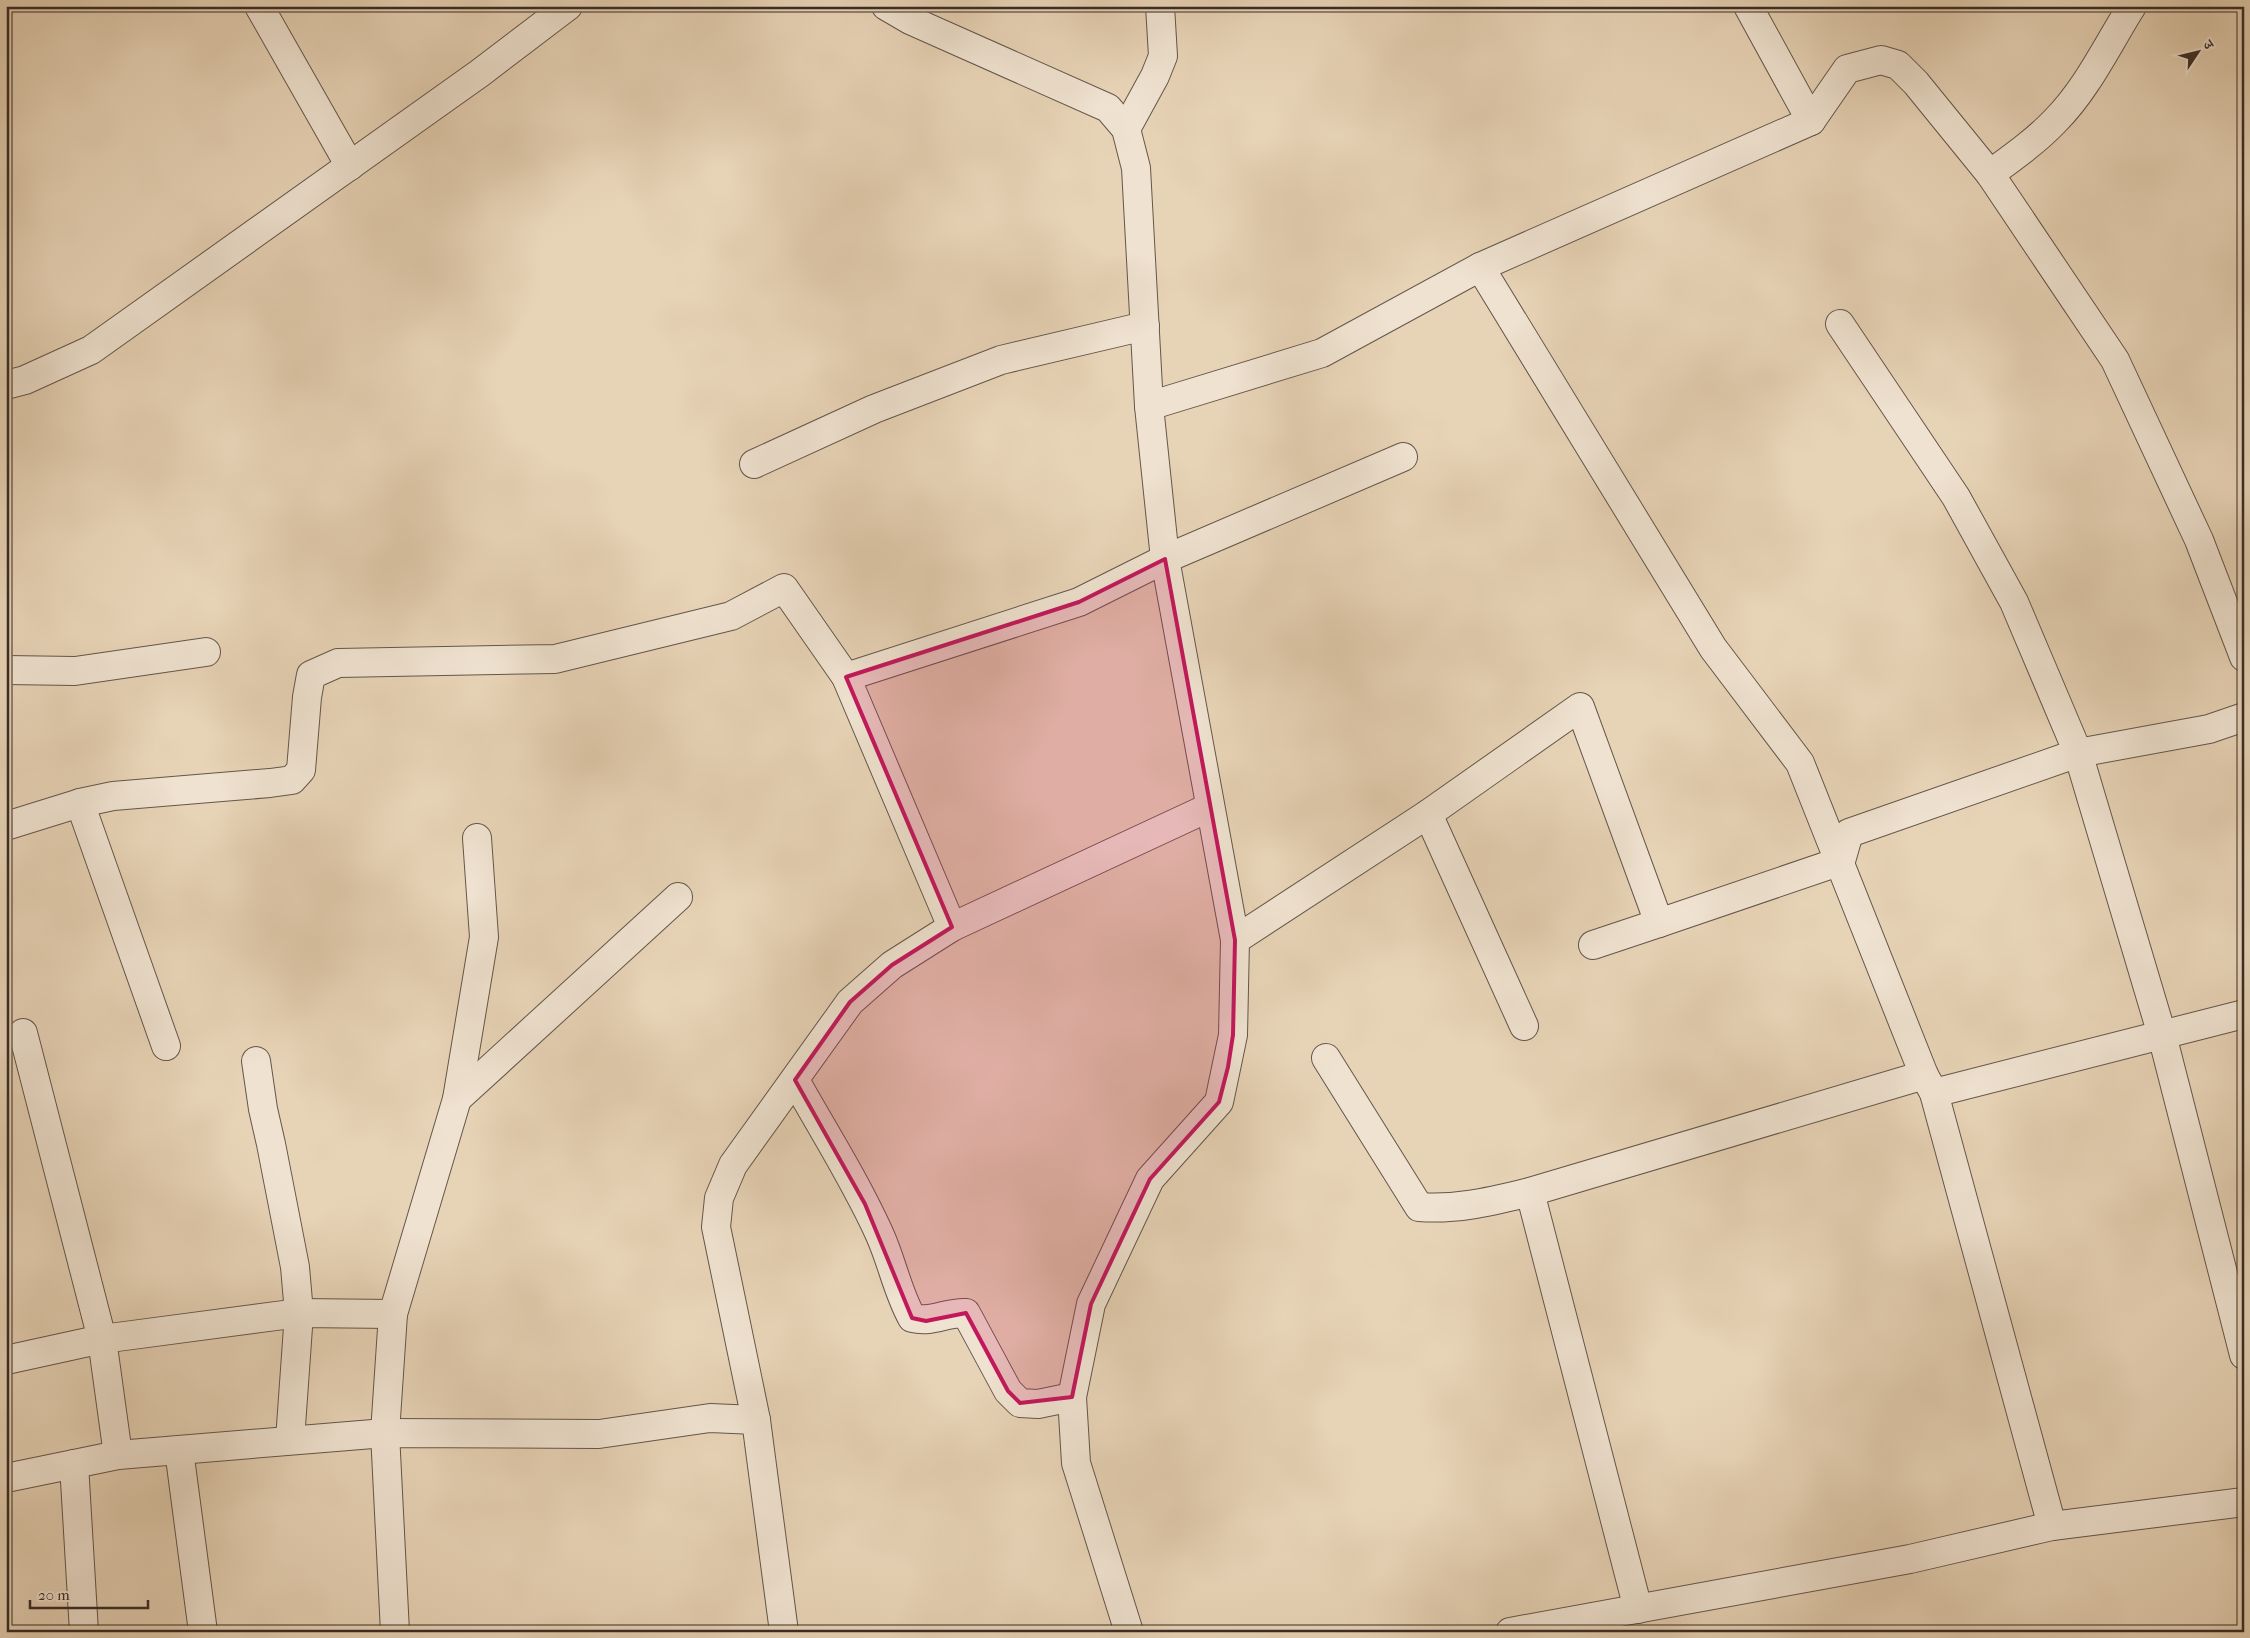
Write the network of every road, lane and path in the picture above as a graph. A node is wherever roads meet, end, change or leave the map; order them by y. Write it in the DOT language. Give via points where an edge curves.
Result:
graph roads {
  1 [pos="259,6"];
  2 [pos="568,6"];
  3 [pos="886,6"];
  4 [pos="1160,6"];
  5 [pos="1748,6"];
  6 [pos="2132,6"];
  7 [pos="1811,121"];
  8 [pos="1126,129"];
  9 [pos="350,166"];
  10 [pos="1990,174"];
  11 [pos="1480,268"];
  12 [pos="1840,324"];
  13 [pos="1145,326"];
  14 [pos="6,385"];
  15 [pos="1149,406"];
  16 [pos="1403,457"];
  17 [pos="754,464"];
  18 [pos="1165,559"];
  19 [pos="206,652"];
  20 [pos="2244,657"];
  21 [pos="6,670"];
  22 [pos="846,677"];
  23 [pos="2244,717"];
  24 [pos="2078,753"];
  25 [pos="80,803"];
  26 [pos="1210,807"];
  27 [pos="1428,814"];
  28 [pos="6,826"];
  29 [pos="477,838"];
  30 [pos="1841,861"];
  31 [pos="678,897"];
  32 [pos="1659,923"];
  33 [pos="952,926"];
  34 [pos="1235,940"];
  35 [pos="1593,945"];
  36 [pos="2244,1014"];
  37 [pos="1524,1026"];
  38 [pos="23,1033"];
  39 [pos="2162,1035"];
  40 [pos="166,1046"];
  41 [pos="1326,1058"];
  42 [pos="256,1061"];
  43 [pos="795,1080"];
  44 [pos="1929,1084"];
  45 [pos="457,1099"];
  46 [pos="1530,1192"];
  47 [pos="299,1313"];
  48 [pos="392,1314"];
  49 [pos="102,1339"];
  50 [pos="2244,1356"];
  51 [pos="6,1360"];
  52 [pos="1072,1397"];
  53 [pos="756,1420"];
  54 [pos="385,1433"];
  55 [pos="290,1440"];
  56 [pos="179,1450"];
  57 [pos="118,1455"];
  58 [pos="74,1464"];
  59 [pos="6,1478"];
  60 [pos="2244,1502"];
  61 [pos="2052,1526"];
  62 [pos="1638,1608"];
  63 [pos="84,1632"];
  64 [pos="203,1632"];
  65 [pos="395,1632"];
  66 [pos="784,1632"];
  67 [pos="1129,1632"];
  68 [pos="1510,1632"];
  1 -- 9 [label="street"];
  2 -- 9 [label="street"];
  3 -- 8 [label="street" via="910,20 1108,108"];
  4 -- 8 [label="street" via="1162,56 1155,76"];
  5 -- 7 [label="street"];
  6 -- 10 [label="street" via="2080,90 2056,120 2027,147"];
  7 -- 10 [label="street" via="1847,70 1881,60 1898,65"];
  7 -- 11 [label="street"];
  8 -- 13 [label="street" via="1136,168"];
  9 -- 14 [label="street" via="91,350 25,380"];
  10 -- 20 [label="street" via="2116,360 2199,540"];
  11 -- 15 [label="street" via="1322,353"];
  11 -- 30 [label="street" via="1713,648 1800,763"];
  12 -- 24 [label="street" via="1956,497 2014,602"];
  13 -- 15 [label="street"];
  13 -- 17 [label="street" via="1001,360 874,409"];
  15 -- 18 [label="street"];
  16 -- 18 [label="street"];
  18 -- 22 [label="street" via="1079,602"];
  18 -- 26 [label="street"];
  19 -- 21 [label="street" via="75,671"];
  22 -- 25 [label="street" via="784,588 731,616 555,660 338,663 311,675 301,770 292,780 136,792"];
  22 -- 33 [label="street"];
  23 -- 24 [label="street" via="2209,729"];
  24 -- 30 [label="street" via="1849,833"];
  24 -- 39 [label="street"];
  25 -- 28 [label="street"];
  25 -- 40 [label="street"];
  26 -- 33 [label="street"];
  26 -- 34 [label="street"];
  27 -- 32 [label="street" via="1580,707"];
  27 -- 34 [label="street"];
  27 -- 37 [label="street"];
  29 -- 45 [label="street" via="484,937"];
  30 -- 32 [label="street"];
  30 -- 44 [label="street"];
  31 -- 45 [label="street"];
  32 -- 35 [label="street"];
  33 -- 43 [label="street" via="892,965 850,1002"];
  34 -- 52 [label="street" via="1234,1035 1219,1102 1150,1178 1091,1304"];
  36 -- 39 [label="street"];
  38 -- 49 [label="street"];
  39 -- 44 [label="street"];
  39 -- 50 [label="street"];
  41 -- 46 [label="street" via="1418,1207 1470,1207"];
  42 -- 47 [label="street" via="294,1267"];
  43 -- 52 [label="street" via="869,1212 902,1300 912,1318 926,1321 956,1312 966,1313 1008,1391 1020,1403 1038,1404"];
  43 -- 53 [label="street" via="733,1165 719,1198 716,1227"];
  44 -- 46 [label="street"];
  44 -- 61 [label="street"];
  45 -- 48 [label="street"];
  46 -- 62 [label="street"];
  47 -- 48 [label="street"];
  47 -- 49 [label="street"];
  47 -- 55 [label="street"];
  48 -- 54 [label="street"];
  49 -- 51 [label="street"];
  49 -- 57 [label="street"];
  52 -- 67 [label="street" via="1076,1463"];
  53 -- 54 [label="street" via="710,1418 599,1434"];
  53 -- 66 [label="street"];
  54 -- 55 [label="street"];
  54 -- 65 [label="street"];
  55 -- 56 [label="street"];
  56 -- 57 [label="street"];
  56 -- 64 [label="street"];
  57 -- 58 [label="street"];
  58 -- 59 [label="street"];
  58 -- 63 [label="street"];
  60 -- 61 [label="street"];
  61 -- 62 [label="street" via="1910,1558"];
  62 -- 68 [label="street"];
}
